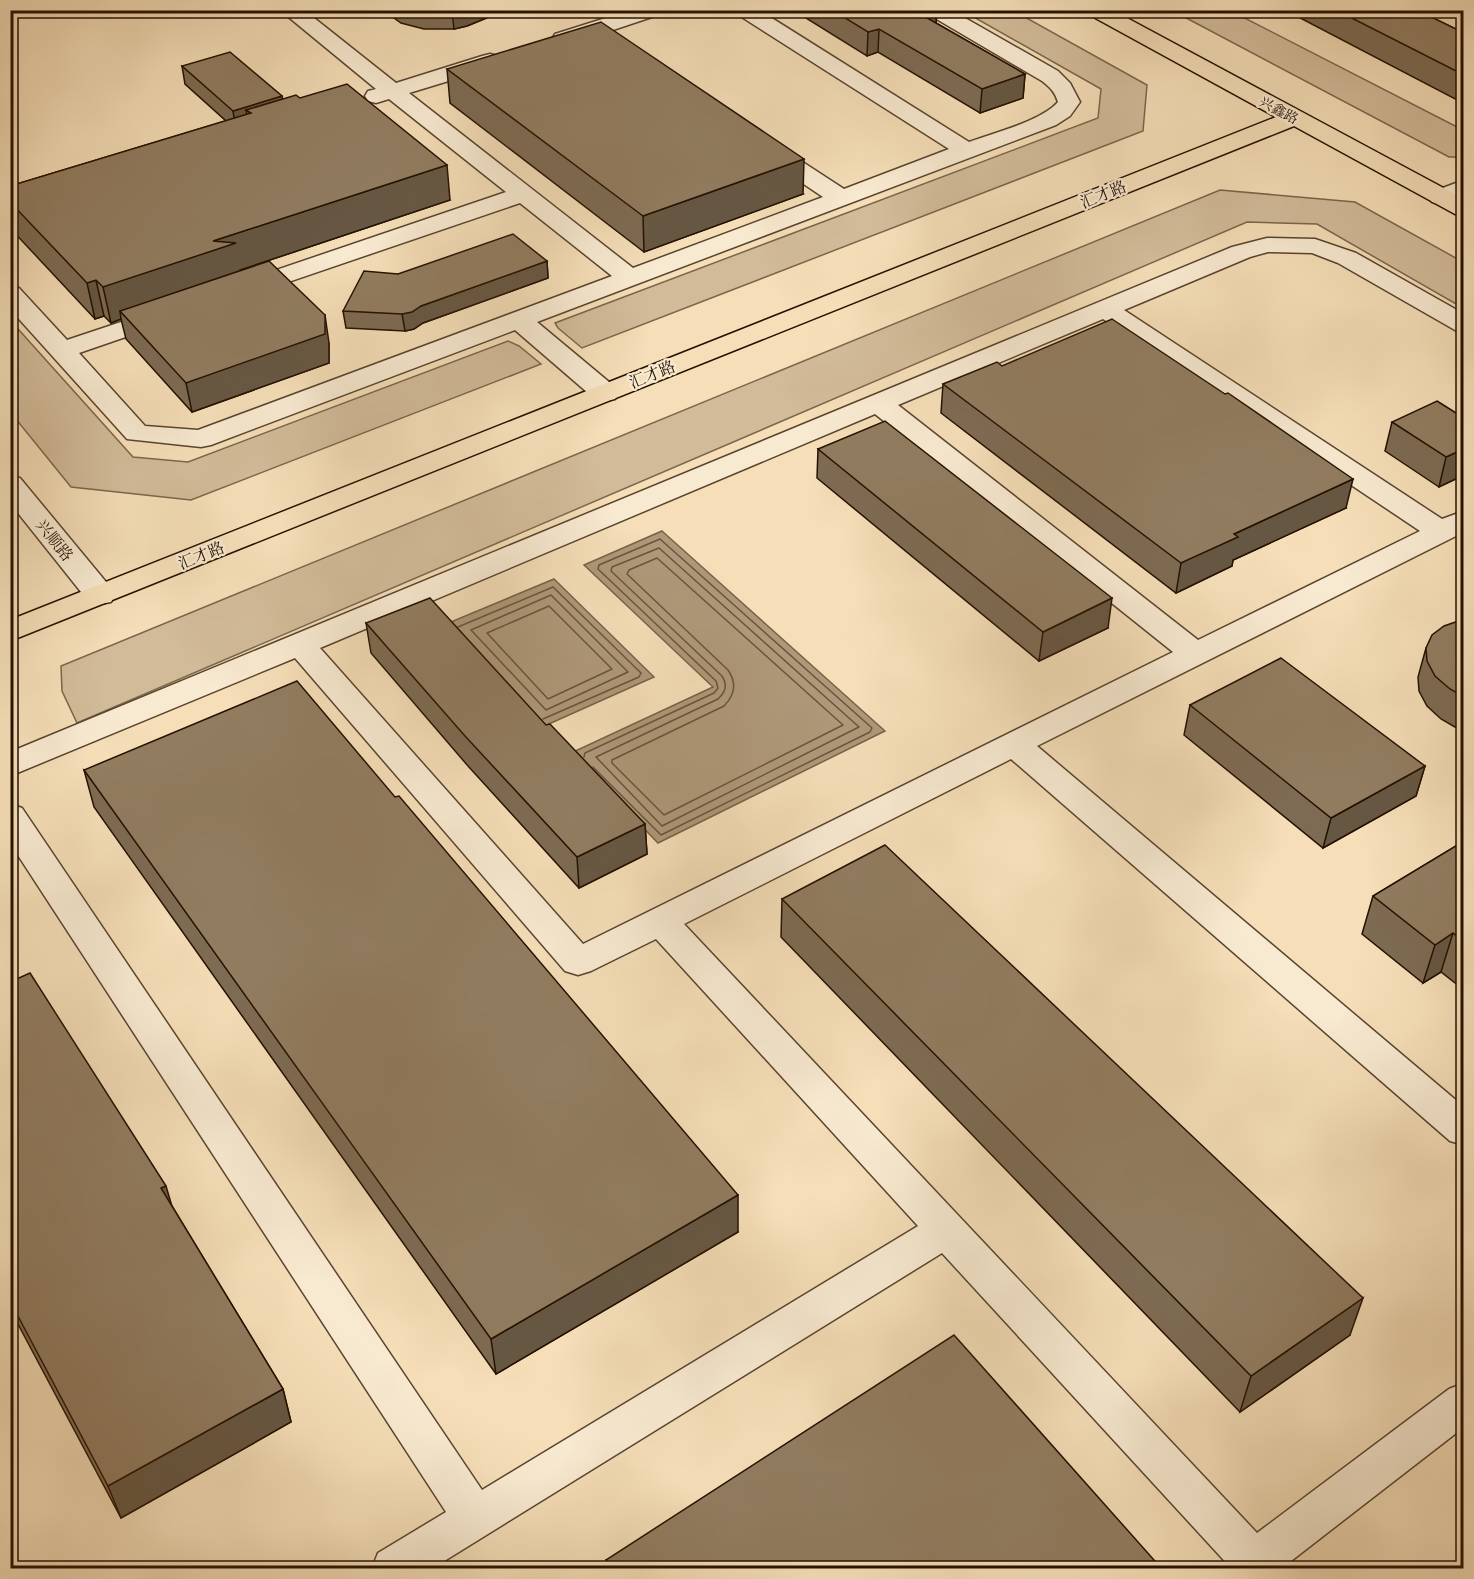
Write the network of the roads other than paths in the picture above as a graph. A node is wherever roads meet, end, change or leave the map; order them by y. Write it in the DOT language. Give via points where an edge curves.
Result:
graph roads {
  1 [pos="290,10"];
  2 [pos="654,10"];
  3 [pos="744,10"];
  4 [pos="935,10"];
  5 [pos="1095,10"];
  6 [pos="592,30"];
  7 [pos="611,43"];
  8 [pos="548,44"];
  9 [pos="514,54"];
  10 [pos="393,91"];
  11 [pos="359,102"];
  12 [pos="1294,118"];
  13 [pos="745,134"];
  14 [pos="966,150"];
  15 [pos="1464,187"];
  16 [pos="523,194"];
  17 [pos="1440,197"];
  18 [pos="841,198"];
  19 [pos="1464,209"];
  20 [pos="630,278"];
  21 [pos="10,293"];
  22 [pos="220,297"];
  23 [pos="186,308"];
  24 [pos="1105,309"];
  25 [pos="519,320"];
  26 [pos="1464,326"];
  27 [pos="63,350"];
  28 [pos="605,393"];
  29 [pos="878,403"];
  30 [pos="10,484"];
  31 [pos="1452,525"];
  32 [pos="100,596"];
  33 [pos="10,631"];
  34 [pos="300,645"];
  35 [pos="1195,654"];
  36 [pos="1014,744"];
  37 [pos="10,765"];
  38 [pos="10,816"];
  39 [pos="660,921"];
  40 [pos="1464,1130"];
  41 [pos="946,1230"];
  42 [pos="1464,1402"];
  43 [pos="476,1519"];
  44 [pos="423,1561"];
  45 [pos="1257,1565"];
  1 -- 10 [label="street"];
  2 -- 6 [label="street"];
  3 -- 14 [label="street"];
  4 -- 14 [label="street" via="1050,76 1067,93 1069,102 1048,120"];
  5 -- 12 [label="main road, 兴鑫路"];
  6 -- 7 [label="street"];
  6 -- 8 [label="street"];
  9 -- 10 [label="street"];
  10 -- 11 [label="street"];
  10 -- 16 [label="street"];
  12 -- 17 [label="main road, 兴鑫路"];
  12 -- 28 [label="main road, 汇才路"];
  13 -- 18 [label="street"];
  14 -- 18 [label="street"];
  15 -- 17 [label="street"];
  16 -- 20 [label="street"];
  16 -- 22 [label="street"];
  17 -- 19 [label="main road, 兴鑫路"];
  18 -- 20 [label="street"];
  20 -- 25 [label="street"];
  21 -- 27 [label="street"];
  23 -- 27 [label="street"];
  24 -- 26 [label="street" via="1241,252 1267,245 1315,246 1347,258"];
  24 -- 29 [label="street"];
  24 -- 31 [label="street"];
  25 -- 27 [label="street" via="201,439 137,433"];
  25 -- 28 [label="street"];
  28 -- 32 [label="main road, 汇才路"];
  29 -- 34 [label="street"];
  29 -- 35 [label="street"];
  30 -- 32 [label="street, 兴顺路"];
  31 -- 35 [label="street"];
  32 -- 33 [label="main road, 汇才路"];
  34 -- 37 [label="street"];
  34 -- 39 [label="street" via="578,962"];
  35 -- 36 [label="street"];
  36 -- 39 [label="street"];
  36 -- 40 [label="street"];
  38 -- 43 [label="street"];
  39 -- 41 [label="street"];
  41 -- 43 [label="street"];
  41 -- 45 [label="street"];
  42 -- 45 [label="street"];
  43 -- 44 [label="street"];
}
